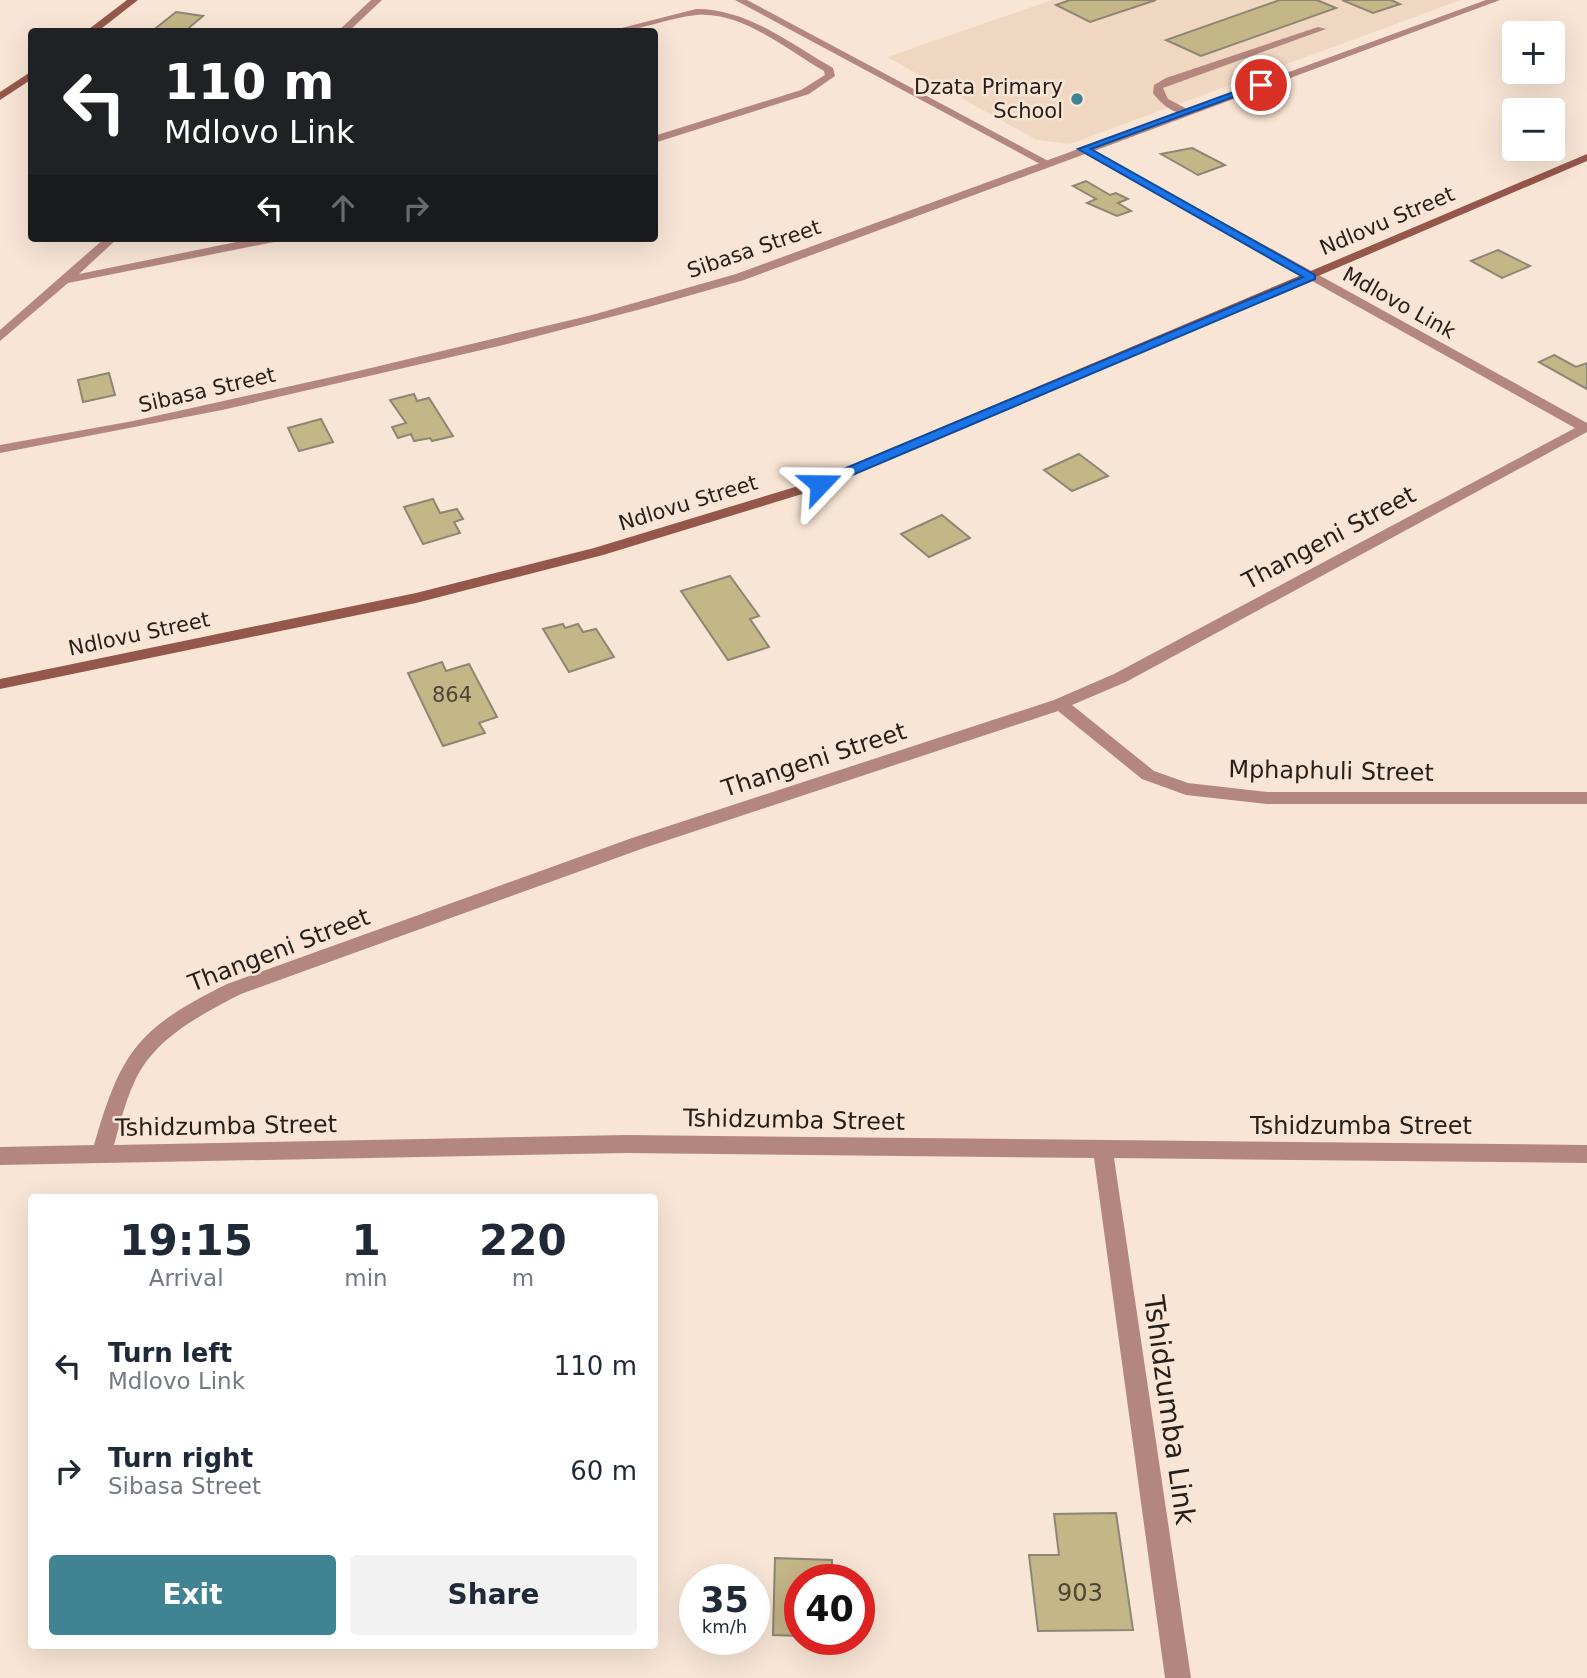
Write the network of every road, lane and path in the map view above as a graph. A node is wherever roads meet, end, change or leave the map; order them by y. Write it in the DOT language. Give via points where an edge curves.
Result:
graph roads {
  1 [pos="133,0"];
  2 [pos="377,0"];
  3 [pos="740,0"];
  4 [pos="1495,0"];
  5 [pos="95,28"];
  6 [pos="346,28"];
  7 [pos="628,28"];
  8 [pos="1321,29"];
  9 [pos="28,77"];
  10 [pos="0,97"];
  11 [pos="1185,112"];
  12 [pos="658,139"];
  13 [pos="1083,149"];
  14 [pos="1587,157"];
  15 [pos="1046,163"];
  16 [pos="108,242"];
  17 [pos="254,242"];
  18 [pos="1311,277"];
  19 [pos="65,280"];
  20 [pos="0,337"];
  21 [pos="1586,428"];
  22 [pos="0,449"];
  23 [pos="0,684"];
  24 [pos="1060,704"];
  25 [pos="1587,798"];
  26 [pos="1103,1151"];
  27 [pos="1587,1154"];
  28 [pos="101,1155"];
  29 [pos="0,1156"];
  30 [pos="1178,1678"];
  1 -- 5 [label="street"];
  2 -- 6 [label="street"];
  3 -- 15 [label="street"];
  4 -- 11 [label="street, Sibasa Street"];
  7 -- 12 [label="street" via="696,12 717,12 744,20 824,64 830,76 804,92"];
  8 -- 11 [label="street" via="1158,87 1164,101"];
  9 -- 10 [label="street"];
  11 -- 13 [label="street, Sibasa Street"];
  13 -- 15 [label="street, Sibasa Street"];
  13 -- 18 [label="street, Mdlovo Link"];
  14 -- 18 [label="street, Ndlovu Street"];
  15 -- 22 [label="street, Sibasa Street" via="740,276 603,316 168,419"];
  16 -- 19 [label="street"];
  17 -- 19 [label="street"];
  18 -- 21 [label="street, Mdlovo Link"];
  18 -- 23 [label="street, Ndlovu Street" via="820,484 717,517 416,598"];
  19 -- 20 [label="street"];
  21 -- 24 [label="street, Thangeni Street" via="1120,678"];
  24 -- 25 [label="street, Mphaphuli Street" via="1148,775 1186,789 1267,798"];
  24 -- 28 [label="street, Thangeni Street" via="638,843 234,989 183,1015 149,1046 127,1077"];
  26 -- 27 [label="street, Tshidzumba Street"];
  26 -- 28 [label="street, Tshidzumba Street" via="626,1144"];
  26 -- 30 [label="street, Tshidzumba Link"];
  28 -- 29 [label="street, Tshidzumba Street"];
}
